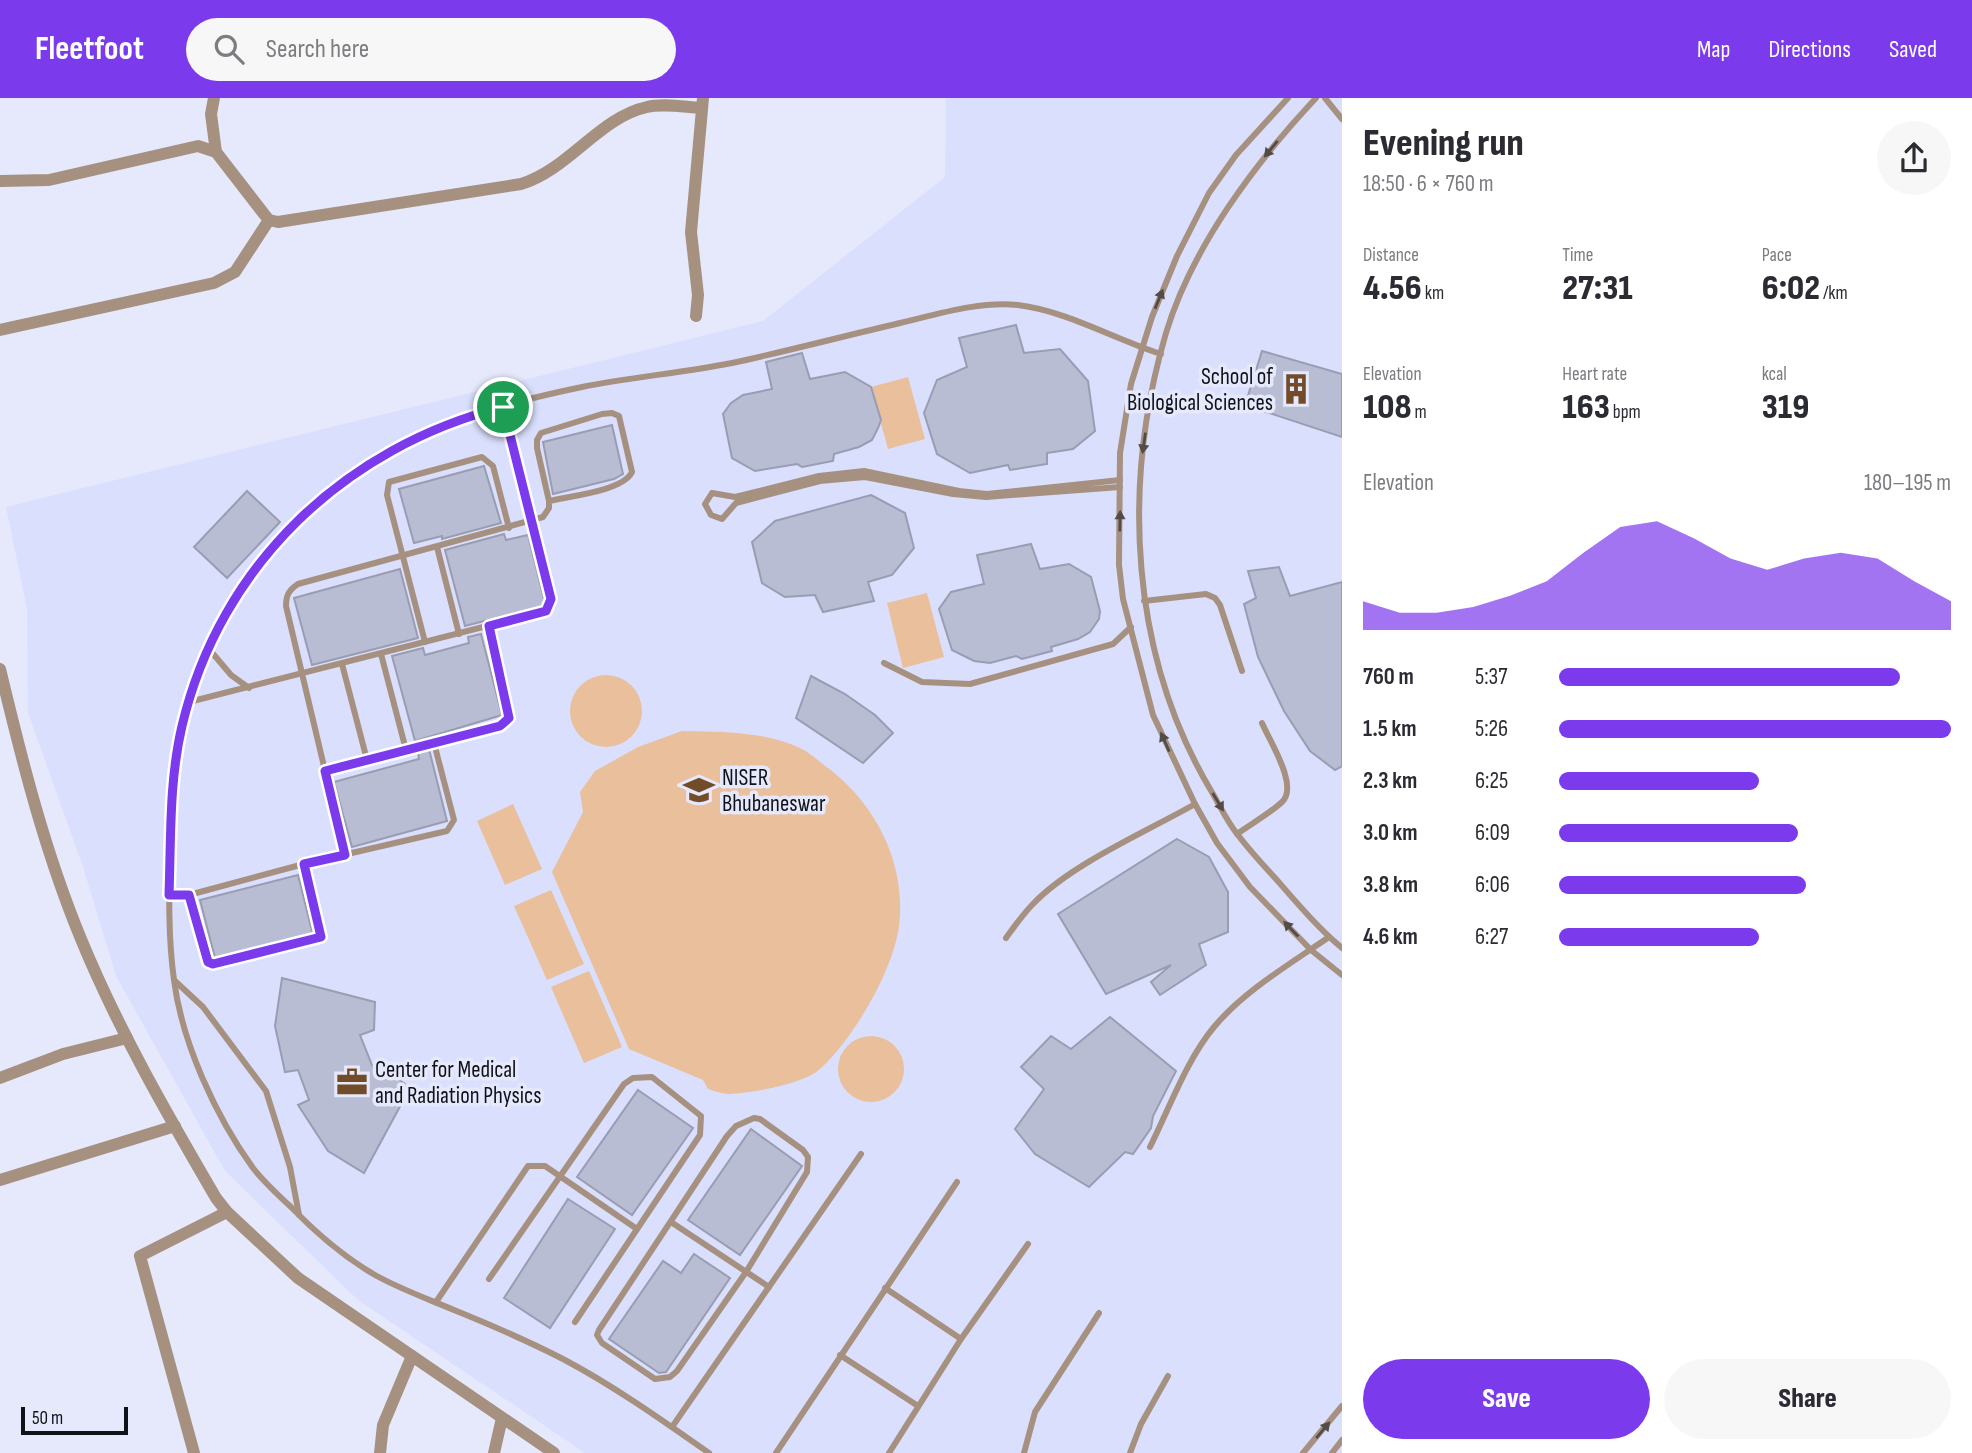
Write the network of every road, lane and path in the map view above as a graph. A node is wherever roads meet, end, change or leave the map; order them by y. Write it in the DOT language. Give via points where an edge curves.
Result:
graph roads {
  1 [pos="215,98"];
  2 [pos="1288,98"];
  3 [pos="1316,98"];
  4 [pos="1325,98"];
  5 [pos="702,103"];
  6 [pos="1342,119"];
  7 [pos="216,152"];
  8 [pos="0,181"];
  9 [pos="269,220"];
  10 [pos="696,316"];
  11 [pos="0,330"];
  12 [pos="1142,348"];
  13 [pos="1161,354"];
  14 [pos="503,407"];
  15 [pos="1120,483"];
  16 [pos="549,501"];
  17 [pos="533,522"];
  18 [pos="509,528"];
  19 [pos="437,547"];
  20 [pos="402,556"];
  21 [pos="1144,601"];
  22 [pos="489,626"];
  23 [pos="1131,626"];
  24 [pos="459,634"];
  25 [pos="425,642"];
  26 [pos="209,649"];
  27 [pos="381,654"];
  28 [pos="884,663"];
  29 [pos="342,664"];
  30 [pos="0,669"];
  31 [pos="1242,671"];
  32 [pos="301,674"];
  33 [pos="250,688"];
  34 [pos="189,702"];
  35 [pos="5,709"];
  36 [pos="1262,723"];
  37 [pos="434,743"];
  38 [pos="406,750"];
  39 [pos="367,760"];
  40 [pos="325,771"];
  41 [pos="1195,804"];
  42 [pos="1237,834"];
  43 [pos="345,855"];
  44 [pos="304,864"];
  45 [pos="169,895"];
  46 [pos="189,895"];
  47 [pos="1329,937"];
  48 [pos="1006,938"];
  49 [pos="1342,948"];
  50 [pos="1311,950"];
  51 [pos="1342,975"];
  52 [pos="173,979"];
  53 [pos="127,1038"];
  54 [pos="0,1078"];
  55 [pos="175,1126"];
  56 [pos="1150,1147"];
  57 [pos="862,1154"];
  58 [pos="560,1177"];
  59 [pos="0,1180"];
  60 [pos="957,1182"];
  61 [pos="227,1212"];
  62 [pos="299,1216"];
  63 [pos="671,1222"];
  64 [pos="637,1229"];
  65 [pos="1028,1244"];
  66 [pos="746,1272"];
  67 [pos="489,1279"];
  68 [pos="769,1287"];
  69 [pos="885,1288"];
  70 [pos="436,1302"];
  71 [pos="1099,1313"];
  72 [pos="575,1322"];
  73 [pos="961,1339"];
  74 [pos="840,1355"];
  75 [pos="412,1356"];
  76 [pos="1168,1376"];
  77 [pos="918,1406"];
  78 [pos="1342,1406"];
  79 [pos="502,1418"];
  80 [pos="672,1427"];
  81 [pos="1342,1440"];
  82 [pos="194,1453"];
  83 [pos="380,1453"];
  84 [pos="494,1453"];
  85 [pos="554,1453"];
  86 [pos="709,1453"];
  87 [pos="776,1453"];
  88 [pos="889,1453"];
  89 [pos="1024,1453"];
  90 [pos="1130,1453"];
  91 [pos="1303,1453"];
  92 [pos="1332,1453"];
  1 -- 7 [label="street" via="211,114"];
  12 -- 2 [label="lane, one-way" via="1177,256 1209,193 1236,155"];
  3 -- 13 [label="lane, one-way" via="1259,163 1227,210 1191,273"];
  4 -- 6 [label="lane"];
  5 -- 9 [label="street" via="637,110 546,174 521,184"];
  5 -- 10 [label="street" via="691,232 697,268"];
  7 -- 8 [label="street" via="187,146 49,180"];
  7 -- 9 [label="street"];
  9 -- 11 [label="street" via="235,272 226,278"];
  12 -- 13 [label="lane"];
  12 -- 14 [label="lane" via="1060,316 1019,305 986,305 729,363 582,387"];
  12 -- 15 [label="lane" via="1131,384"];
  13 -- 21 [label="lane, one-way" via="1140,477"];
  14 -- 17 [label="lane"];
  14 -- 26 [label="lane" via="429,431 382,455 323,497 245,584"];
  15 -- 15 [label="lane" via="986,497 865,477 820,481 736,503 722,519 710,515 705,504 712,493 735,497 818,475 864,471 987,494"];
  23 -- 15 [label="lane, one-way" via="1119,565"];
  16 -- 16 [label="lane" via="617,486 629,479 632,472 619,416 602,414 541,433 537,448"];
  16 -- 17 [label="lane" via="547,513"];
  17 -- 18 [label="lane"];
  17 -- 22 [label="lane" via="550,606 546,611"];
  18 -- 19 [label="lane"];
  18 -- 20 [label="lane" via="493,466 487,459 474,457 389,482 387,495"];
  19 -- 20 [label="lane"];
  19 -- 24 [label="lane"];
  20 -- 25 [label="lane"];
  20 -- 32 [label="lane" via="290,589 286,606"];
  21 -- 31 [label="lane" via="1206,594 1215,598"];
  21 -- 42 [label="lane, one-way" via="1172,714 1195,765"];
  22 -- 24 [label="lane"];
  22 -- 37 [label="lane" via="509,718 500,726"];
  23 -- 28 [label="lane" via="1113,644 970,684 922,682"];
  41 -- 23 [label="lane, one-way" via="1153,715"];
  24 -- 25 [label="lane"];
  25 -- 27 [label="lane"];
  26 -- 33 [label="lane" via="231,675"];
  26 -- 34 [label="lane"];
  27 -- 29 [label="lane"];
  27 -- 38 [label="lane"];
  29 -- 32 [label="lane"];
  29 -- 39 [label="lane"];
  30 -- 35 [label="street"];
  32 -- 33 [label="lane"];
  32 -- 40 [label="lane"];
  33 -- 34 [label="lane"];
  34 -- 45 [label="lane" via="175,760"];
  35 -- 53 [label="street" via="42,834 81,939"];
  36 -- 42 [label="lane" via="1289,792"];
  37 -- 38 [label="lane"];
  37 -- 43 [label="lane" via="454,820 451,827"];
  38 -- 39 [label="lane"];
  39 -- 40 [label="lane"];
  40 -- 43 [label="lane"];
  41 -- 48 [label="lane" via="1053,887 1033,903"];
  50 -- 41 [label="lane, one-way" via="1250,887"];
  42 -- 47 [label="lane"];
  43 -- 44 [label="lane"];
  44 -- 46 [label="lane"];
  44 -- 46 [label="lane" via="321,937 315,941 213,964 208,962"];
  45 -- 46 [label="lane"];
  45 -- 52 [label="lane"];
  47 -- 49 [label="lane"];
  47 -- 50 [label="lane"];
  50 -- 51 [label="lane"];
  50 -- 56 [label="lane" via="1230,1009 1212,1030"];
  52 -- 62 [label="lane" via="193,1053 225,1124 256,1172"];
  52 -- 62 [label="lane" via="203,1007 266,1091 290,1167"];
  53 -- 54 [label="street" via="63,1054"];
  53 -- 55 [label="street"];
  55 -- 59 [label="street"];
  55 -- 61 [label="street"];
  57 -- 68 [label="lane"];
  58 -- 64 [label="lane"];
  58 -- 64 [label="lane" via="624,1084 633,1078 652,1077 695,1109 702,1125 700,1135"];
  58 -- 67 [label="lane"];
  58 -- 70 [label="lane" via="537,1164 522,1172"];
  60 -- 69 [label="lane"];
  61 -- 75 [label="street" via="298,1278"];
  61 -- 82 [label="street" via="140,1256"];
  62 -- 70 [label="lane" via="378,1276"];
  63 -- 66 [label="lane"];
  63 -- 66 [label="lane" via="736,1126 760,1119 803,1150 809,1164"];
  63 -- 66 [label="lane" via="597,1335 655,1379 677,1371"];
  64 -- 72 [label="lane"];
  65 -- 73 [label="lane"];
  66 -- 68 [label="lane"];
  68 -- 80 [label="lane"];
  69 -- 73 [label="lane"];
  69 -- 74 [label="lane"];
  70 -- 80 [label="lane" via="567,1361"];
  71 -- 89 [label="lane" via="1035,1412"];
  73 -- 77 [label="lane"];
  74 -- 77 [label="lane"];
  74 -- 87 [label="lane"];
  75 -- 79 [label="street"];
  75 -- 83 [label="street" via="383,1425"];
  76 -- 90 [label="lane"];
  77 -- 88 [label="lane"];
  91 -- 78 [label="lane, one-way"];
  79 -- 84 [label="street"];
  79 -- 85 [label="street"];
  80 -- 86 [label="lane"];
  81 -- 92 [label="lane"];
}
